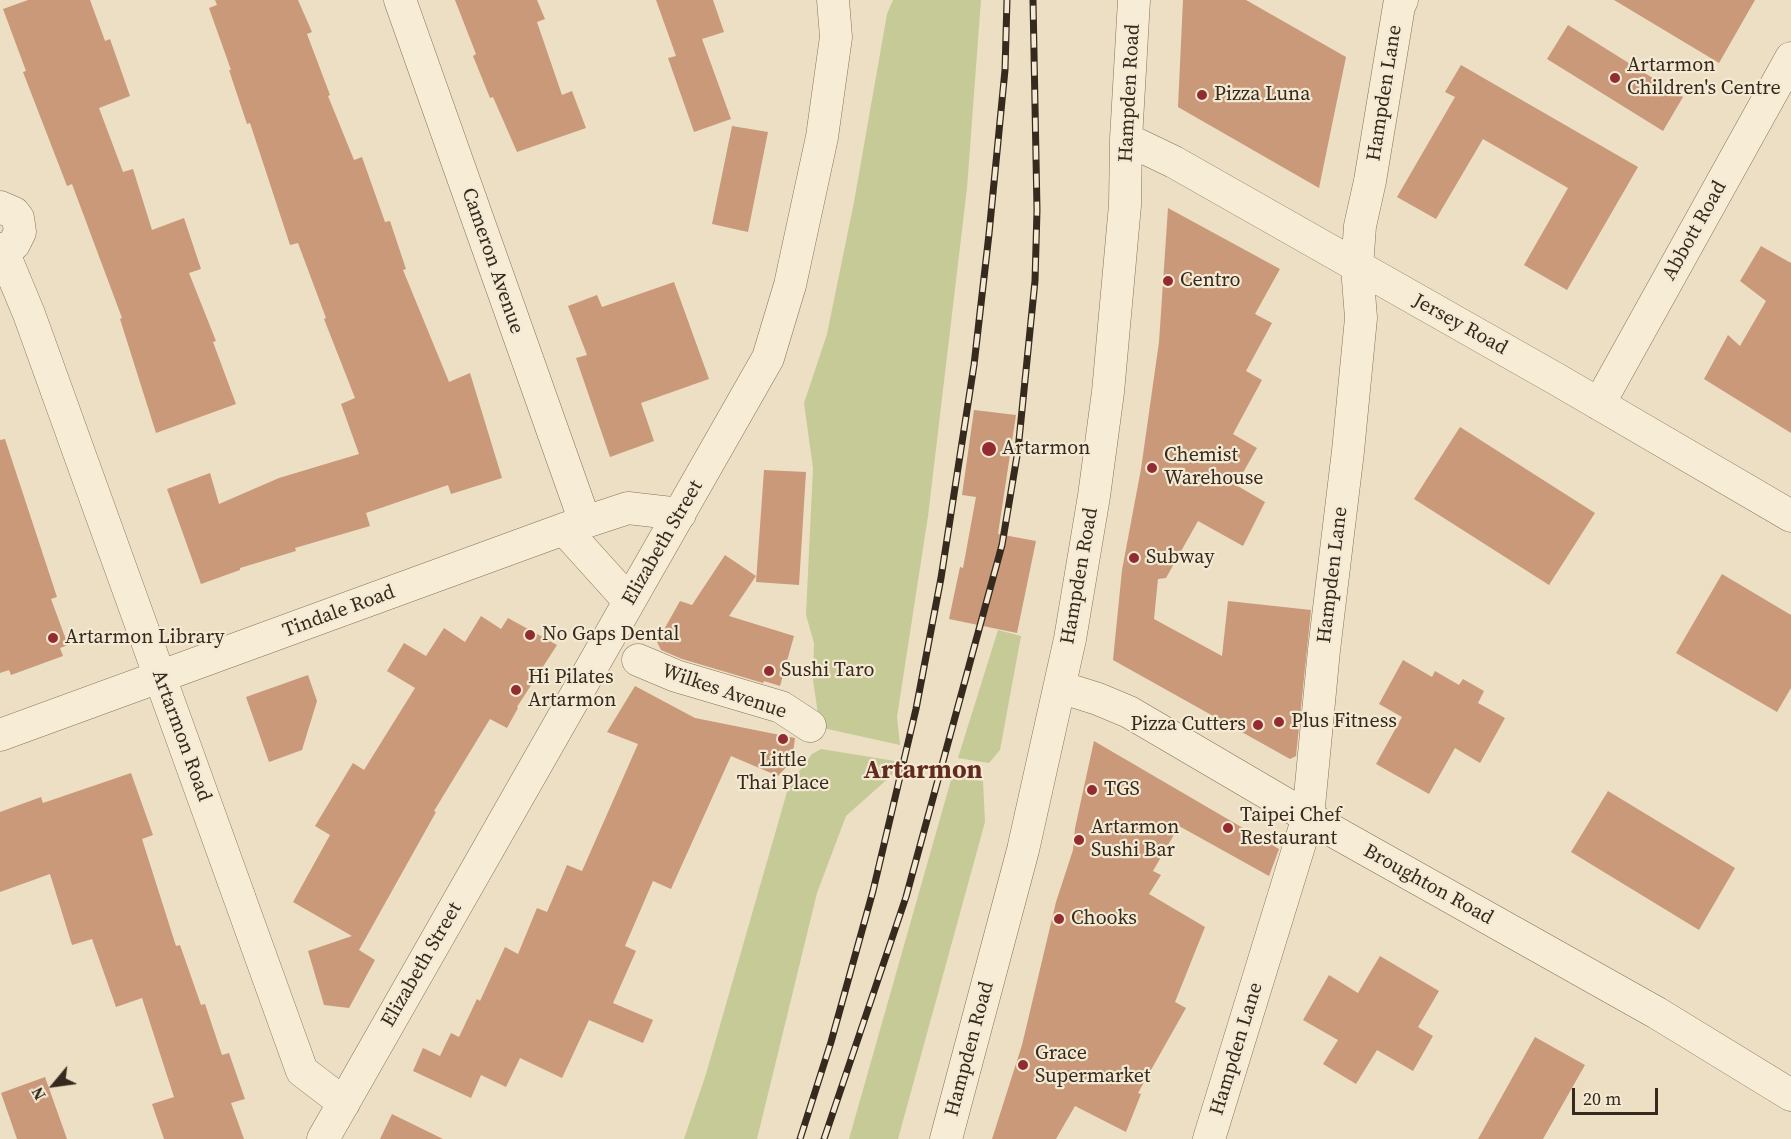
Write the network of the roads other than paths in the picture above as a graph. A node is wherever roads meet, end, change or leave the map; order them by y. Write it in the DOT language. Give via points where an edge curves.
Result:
graph roads {
  1 [pos="400,0"];
  2 [pos="833,0"];
  3 [pos="1134,0"];
  4 [pos="1402,0"];
  5 [pos="1791,58"];
  6 [pos="1126,139"];
  7 [pos="0,207"];
  8 [pos="1,249"];
  9 [pos="1357,267"];
  10 [pos="1599,404"];
  11 [pos="680,514"];
  12 [pos="1791,516"];
  13 [pos="575,526"];
  14 [pos="629,601"];
  15 [pos="638,660"];
  16 [pos="160,678"];
  17 [pos="1060,687"];
  18 [pos="810,726"];
  19 [pos="0,735"];
  20 [pos="1308,817"];
  21 [pos="1791,1095"];
  22 [pos="344,1103"];
  23 [pos="323,1139"];
  24 [pos="946,1139"];
  25 [pos="1209,1139"];
  1 -- 13 [label="street, Cameron Avenue"];
  2 -- 11 [label="street, Elizabeth Street" via="836,37 822,137 790,285 768,358"];
  3 -- 6 [label="street, Hampden Road"];
  4 -- 9 [label="street, Hampden Lane" via="1360,226"];
  5 -- 10 [label="street, Abbott Road"];
  6 -- 9 [label="street, Jersey Road" via="1174,162"];
  6 -- 17 [label="street, Hampden Road" via="1125,205 1108,392"];
  7 -- 8 [label="street" via="14,213 20,225 18,238 9,248"];
  8 -- 16 [label="street, Artarmon Road" via="29,314"];
  9 -- 10 [label="street, Jersey Road"];
  9 -- 20 [label="street, Hampden Lane" via="1361,318"];
  10 -- 12 [label="street, Jersey Road"];
  11 -- 13 [label="street, Tindale Road" via="628,508"];
  11 -- 14 [label="street, Elizabeth Street"];
  13 -- 14 [label="street"];
  13 -- 16 [label="street, Tindale Road"];
  14 -- 22 [label="street, Elizabeth Street"];
  15 -- 18 [label="street, Wilkes Avenue" via="676,676 781,707"];
  16 -- 19 [label="street, Tindale Road"];
  16 -- 22 [label="street, Artarmon Road" via="302,1071"];
  17 -- 20 [label="street, Broughton Road" via="1129,712"];
  17 -- 24 [label="street, Hampden Road" via="1023,850"];
  20 -- 21 [label="street, Broughton Road" via="1657,1013"];
  20 -- 25 [label="street, Hampden Lane"];
  22 -- 23 [label="street, Elizabeth Street"];
}
